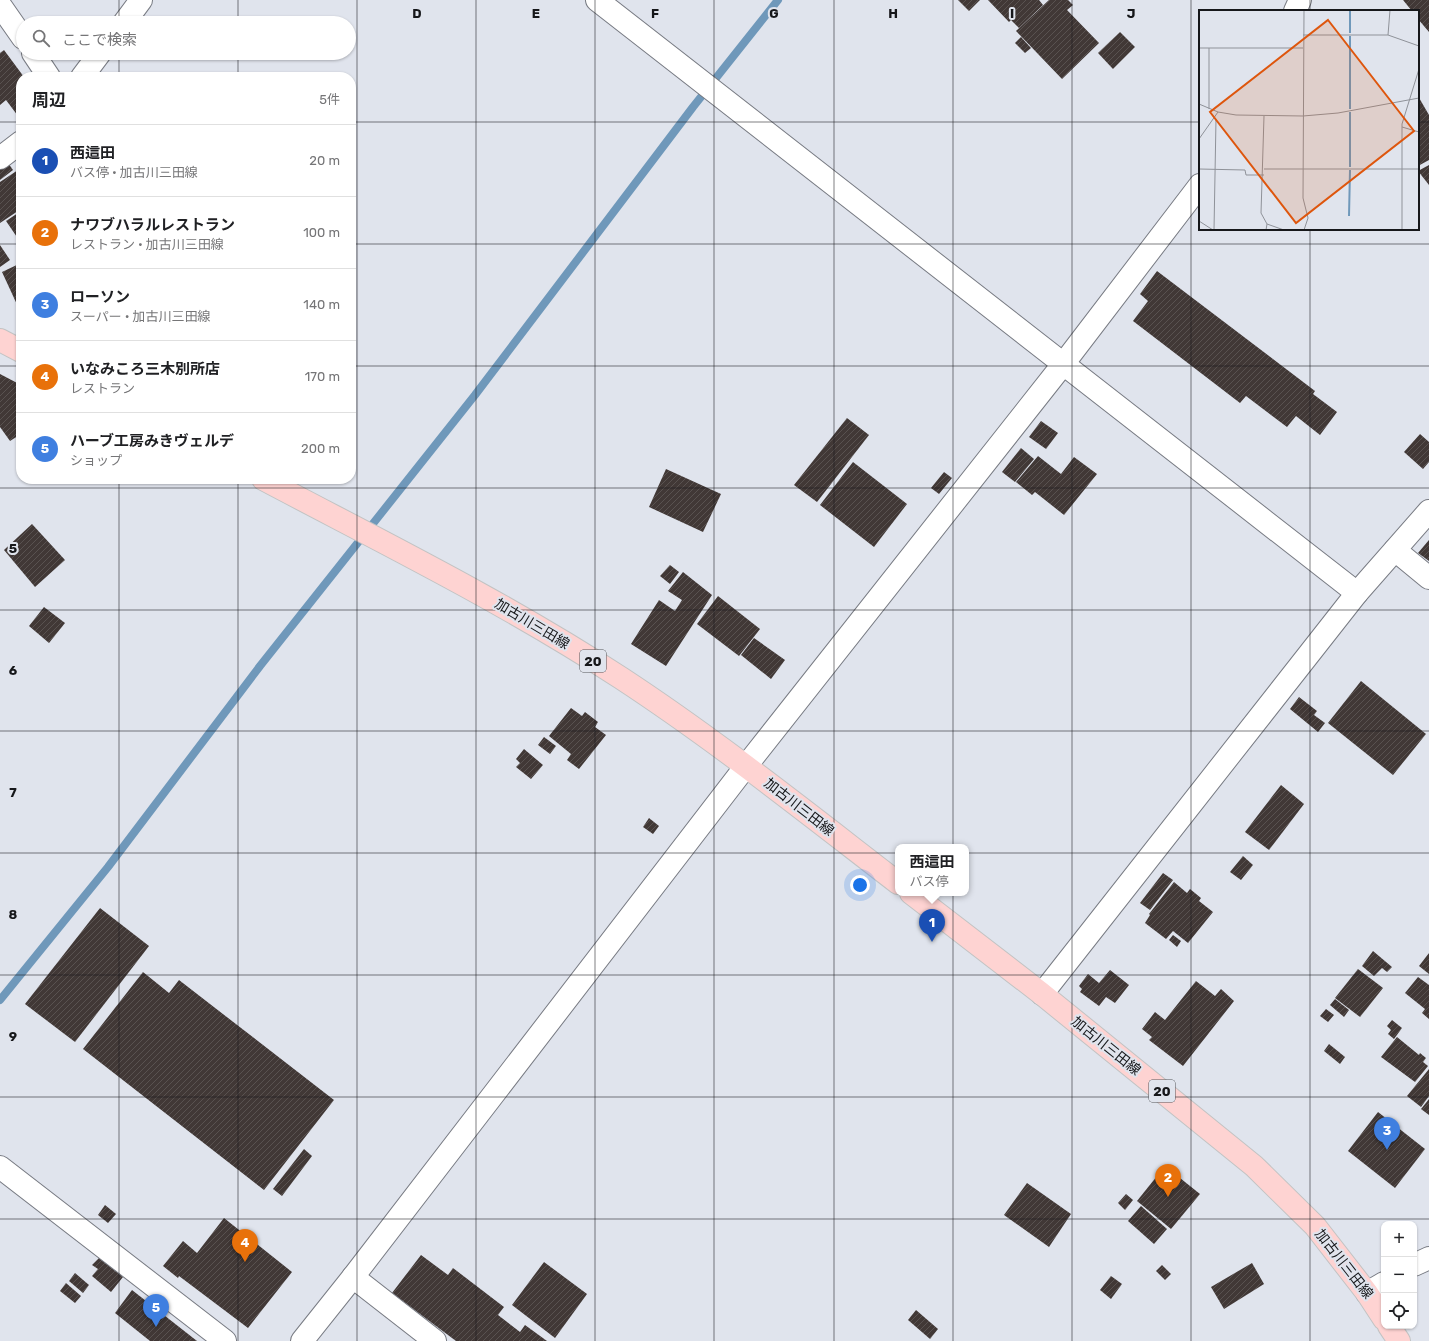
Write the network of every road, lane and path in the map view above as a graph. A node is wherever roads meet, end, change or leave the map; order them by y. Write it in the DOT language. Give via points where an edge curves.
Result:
graph roads {
  1 [pos="141,0"];
  2 [pos="597,0"];
  3 [pos="1300,0"];
  4 [pos="0,5"];
  5 [pos="1295,10"];
  6 [pos="129,16"];
  7 [pos="16,28"];
  8 [pos="38,60"];
  9 [pos="95,60"];
  10 [pos="46,72"];
  11 [pos="86,72"];
  12 [pos="16,146"];
  13 [pos="0,158"];
  14 [pos="1199,186"];
  15 [pos="0,340"];
  16 [pos="16,348"];
  17 [pos="1064,364"];
  18 [pos="273,484"];
  19 [pos="1429,512"];
  20 [pos="1395,550"];
  21 [pos="1429,578"];
  22 [pos="1357,593"];
  23 [pos="746,766"];
  24 [pos="895,881"];
  25 [pos="915,896"];
  26 [pos="1042,994"];
  27 [pos="0,1167"];
  28 [pos="353,1277"];
  29 [pos="1376,1288"];
  30 [pos="1381,1307"];
  31 [pos="1391,1329"];
  32 [pos="225,1341"];
  33 [pos="302,1341"];
  34 [pos="435,1341"];
  35 [pos="1398,1341"];
  1 -- 6 [label="street"];
  2 -- 17 [label="street"];
  3 -- 5 [label="street"];
  4 -- 7 [label="street"];
  8 -- 10 [label="street"];
  9 -- 11 [label="street"];
  12 -- 13 [label="street"];
  14 -- 17 [label="street"];
  15 -- 16 [label="main road"];
  17 -- 22 [label="street"];
  17 -- 23 [label="street"];
  18 -- 23 [label="main road, 加古川三田線 / 20" via="465,584 549,634 621,678"];
  19 -- 20 [label="street"];
  20 -- 21 [label="street"];
  20 -- 22 [label="street"];
  22 -- 26 [label="street"];
  23 -- 24 [label="main road, 加古川三田線 / 20"];
  23 -- 28 [label="street"];
  25 -- 26 [label="main road, 加古川三田線 / 20"];
  26 -- 29 [label="main road, 加古川三田線 / 20" via="1254,1166"];
  27 -- 32 [label="street"];
  28 -- 33 [label="street"];
  28 -- 34 [label="street"];
  29 -- 30 [label="main road, 加古川三田線 / 20"];
  31 -- 35 [label="main road"];
}
